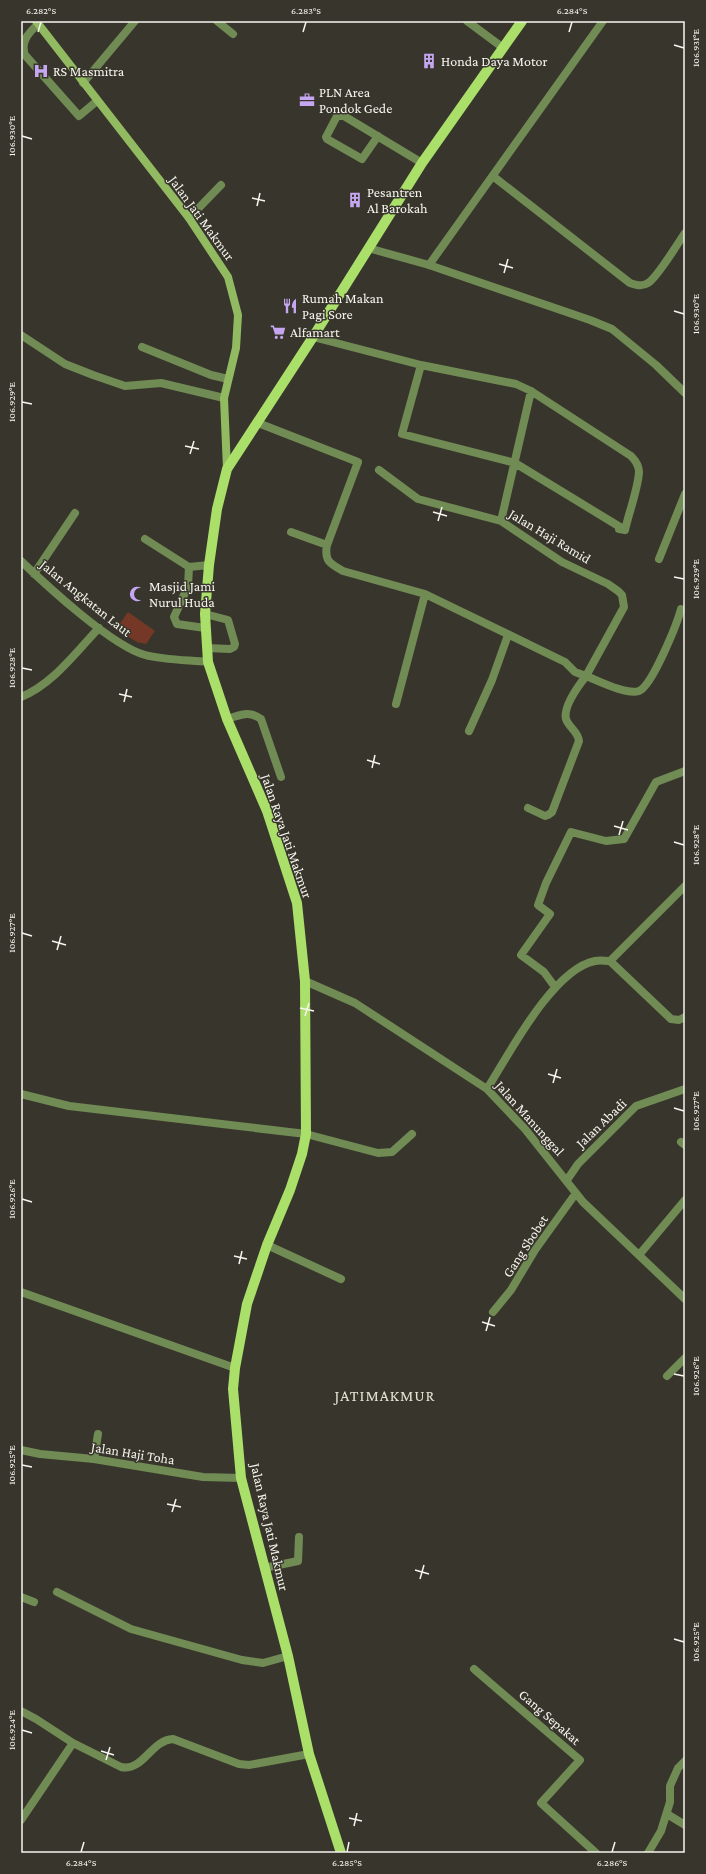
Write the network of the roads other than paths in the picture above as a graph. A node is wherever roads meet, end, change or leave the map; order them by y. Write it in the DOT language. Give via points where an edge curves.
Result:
graph roads {
  1 [pos="135,21"];
  2 [pos="216,21"];
  3 [pos="466,21"];
  4 [pos="522,21"];
  5 [pos="603,21"];
  6 [pos="37,23"];
  7 [pos="233,34"];
  8 [pos="502,47"];
  9 [pos="23,56"];
  10 [pos="83,83"];
  11 [pos="97,101"];
  12 [pos="378,136"];
  13 [pos="422,163"];
  14 [pos="494,177"];
  15 [pos="221,185"];
  16 [pos="189,218"];
  17 [pos="685,233"];
  18 [pos="368,248"];
  19 [pos="430,265"];
  20 [pos="21,335"];
  21 [pos="313,337"];
  22 [pos="142,347"];
  23 [pos="421,365"];
  24 [pos="228,379"];
  25 [pos="531,391"];
  26 [pos="685,393"];
  27 [pos="224,398"];
  28 [pos="258,423"];
  29 [pos="515,463"];
  30 [pos="227,469"];
  31 [pos="379,470"];
  32 [pos="685,494"];
  33 [pos="75,513"];
  34 [pos="501,521"];
  35 [pos="291,532"];
  36 [pos="145,539"];
  37 [pos="327,545"];
  38 [pos="659,559"];
  39 [pos="21,561"];
  40 [pos="209,565"];
  41 [pos="189,567"];
  42 [pos="34,574"];
  43 [pos="425,594"];
  44 [pos="680,609"];
  45 [pos="205,614"];
  46 [pos="99,628"];
  47 [pos="205,628"];
  48 [pos="508,635"];
  49 [pos="207,648"];
  50 [pos="208,662"];
  51 [pos="586,676"];
  52 [pos="21,697"];
  53 [pos="396,704"];
  54 [pos="227,719"];
  55 [pos="469,731"];
  56 [pos="685,771"];
  57 [pos="281,777"];
  58 [pos="528,808"];
  59 [pos="685,886"];
  60 [pos="610,961"];
  61 [pos="305,981"];
  62 [pos="555,987"];
  63 [pos="685,1017"];
  64 [pos="487,1089"];
  65 [pos="685,1089"];
  66 [pos="21,1094"];
  67 [pos="306,1134"];
  68 [pos="412,1134"];
  69 [pos="567,1180"];
  70 [pos="576,1193"];
  71 [pos="685,1200"];
  72 [pos="267,1245"];
  73 [pos="639,1255"];
  74 [pos="341,1279"];
  75 [pos="21,1292"];
  76 [pos="685,1299"];
  77 [pos="493,1312"];
  78 [pos="685,1358"];
  79 [pos="235,1368"];
  80 [pos="667,1376"];
  81 [pos="98,1434"];
  82 [pos="21,1450"];
  83 [pos="94,1459"];
  84 [pos="241,1478"];
  85 [pos="299,1537"];
  86 [pos="264,1568"];
  87 [pos="57,1592"];
  88 [pos="21,1597"];
  89 [pos="34,1602"];
  90 [pos="288,1656"];
  91 [pos="474,1669"];
  92 [pos="21,1711"];
  93 [pos="73,1743"];
  94 [pos="309,1754"];
  95 [pos="685,1761"];
  96 [pos="667,1814"];
  97 [pos="21,1820"];
  98 [pos="685,1825"];
  99 [pos="341,1853"];
  100 [pos="596,1853"];
  101 [pos="648,1853"];
  1 -- 10 [label="street"];
  2 -- 7 [label="street"];
  3 -- 8 [label="street"];
  4 -- 8 [label="main road, Jalan Raya Jati Makmur"];
  5 -- 14 [label="street"];
  6 -- 9 [label="street" via="26,37"];
  6 -- 10 [label="main road, Jalan Jati Makmur"];
  8 -- 13 [label="main road, Jalan Raya Jati Makmur"];
  9 -- 11 [label="street" via="79,116"];
  10 -- 11 [label="main road, Jalan Jati Makmur"];
  11 -- 16 [label="main road, Jalan Jati Makmur"];
  12 -- 12 [label="street" via="362,159 326,137 340,115"];
  12 -- 13 [label="street"];
  13 -- 18 [label="main road, Jalan Raya Jati Makmur"];
  14 -- 17 [label="street" via="630,283 640,286 648,283 655,275"];
  14 -- 19 [label="street" via="438,250"];
  15 -- 16 [label="street"];
  16 -- 24 [label="main road, Jalan Jati Makmur" via="228,277 236,300 236,348"];
  18 -- 19 [label="street"];
  18 -- 21 [label="main road, Jalan Raya Jati Makmur"];
  19 -- 26 [label="street" via="612,329"];
  20 -- 27 [label="street" via="65,364 125,386 161,383"];
  21 -- 23 [label="street"];
  21 -- 28 [label="main road, Jalan Raya Jati Makmur"];
  22 -- 24 [label="street" via="211,375"];
  23 -- 25 [label="street" via="516,384"];
  23 -- 29 [label="street" via="402,434"];
  24 -- 27 [label="main road, Jalan Jati Makmur"];
  25 -- 29 [label="street"];
  25 -- 29 [label="street" via="636,461 639,471 622,530"];
  27 -- 30 [label="main road, Jalan Jati Makmur"];
  28 -- 30 [label="main road, Jalan Raya Jati Makmur"];
  28 -- 37 [label="street" via="358,462"];
  29 -- 34 [label="street"];
  30 -- 40 [label="main road, Jalan Raya Jati Makmur" via="217,509"];
  31 -- 34 [label="street, Jalan Haji Ramid" via="418,499"];
  32 -- 38 [label="street"];
  33 -- 42 [label="street"];
  34 -- 51 [label="street, Jalan Haji Ramid" via="562,562 608,584 622,595 624,608"];
  35 -- 37 [label="street"];
  36 -- 41 [label="street"];
  37 -- 43 [label="street" via="327,558 343,571"];
  39 -- 42 [label="street, Jalan Angkatan Laut"];
  40 -- 41 [label="street"];
  40 -- 45 [label="main road, Jalan Raya Jati Makmur"];
  41 -- 47 [label="street" via="188,586 174,617 177,624"];
  42 -- 46 [label="street, Jalan Angkatan Laut"];
  43 -- 48 [label="street"];
  43 -- 53 [label="street"];
  44 -- 51 [label="street" via="655,672 644,687 638,691 627,691"];
  45 -- 47 [label="main road, Jalan Raya Jati Makmur"];
  45 -- 49 [label="street" via="228,620 235,644 230,649"];
  46 -- 50 [label="street, Jalan Angkatan Laut" via="128,648 144,655"];
  46 -- 52 [label="street" via="53,676 36,691"];
  47 -- 49 [label="main road, Jalan Raya Jati Makmur"];
  48 -- 51 [label="street" via="565,662 575,672"];
  48 -- 55 [label="street" via="492,680"];
  49 -- 50 [label="main road, Jalan Raya Jati Makmur"];
  50 -- 54 [label="main road, Jalan Raya Jati Makmur"];
  51 -- 58 [label="street" via="578,686 566,713 566,719 578,733 579,741 552,812 545,816"];
  54 -- 57 [label="street" via="249,713 254,713 262,719"];
  54 -- 61 [label="main road, Jalan Raya Jati Makmur" via="267,811 297,903"];
  56 -- 62 [label="street" via="656,782 624,839 606,841 571,832 538,905 550,914 521,955 544,972"];
  59 -- 60 [label="street"];
  60 -- 62 [label="street" via="595,961 579,968"];
  60 -- 63 [label="street" via="672,1019 679,1020"];
  61 -- 64 [label="street, Jalan Manunggal" via="355,1003"];
  61 -- 67 [label="main road, Jalan Raya Jati Makmur"];
  62 -- 64 [label="street" via="543,1000"];
  64 -- 69 [label="street, Jalan Manunggal" via="525,1129"];
  65 -- 69 [label="street, Jalan Abadi" via="636,1106 578,1164"];
  66 -- 67 [label="street" via="69,1106"];
  67 -- 68 [label="street" via="378,1153 392,1152"];
  67 -- 72 [label="main road, Jalan Raya Jati Makmur" via="290,1190"];
  69 -- 70 [label="street, Jalan Manunggal"];
  70 -- 73 [label="street, Jalan Manunggal" via="601,1221"];
  70 -- 77 [label="street, Gang Sbobet" via="535,1250 512,1290"];
  71 -- 73 [label="street"];
  72 -- 74 [label="street"];
  72 -- 79 [label="main road, Jalan Raya Jati Makmur" via="247,1304"];
  73 -- 76 [label="street, Jalan Manunggal"];
  75 -- 79 [label="street"];
  78 -- 80 [label="street"];
  79 -- 84 [label="main road, Jalan Raya Jati Makmur" via="233,1389"];
  81 -- 83 [label="street"];
  82 -- 83 [label="street, Jalan Haji Toha"];
  83 -- 84 [label="street, Jalan Haji Toha" via="203,1477"];
  84 -- 86 [label="main road, Jalan Raya Jati Makmur"];
  85 -- 86 [label="street" via="298,1561"];
  86 -- 90 [label="main road, Jalan Raya Jati Makmur"];
  87 -- 90 [label="street" via="131,1629 242,1660 263,1663"];
  88 -- 89 [label="street"];
  90 -- 94 [label="main road, Jalan Raya Jati Makmur"];
  91 -- 100 [label="street, Gang Sepakat" via="580,1760 541,1803"];
  92 -- 93 [label="street"];
  93 -- 94 [label="street" via="129,1769 166,1740 173,1740 239,1764 249,1765"];
  93 -- 97 [label="street"];
  94 -- 99 [label="main road, Jalan Raya Jati Makmur"];
  95 -- 96 [label="street" via="678,1768 670,1786"];
  96 -- 98 [label="street"];
  96 -- 101 [label="street" via="661,1831"];
}
